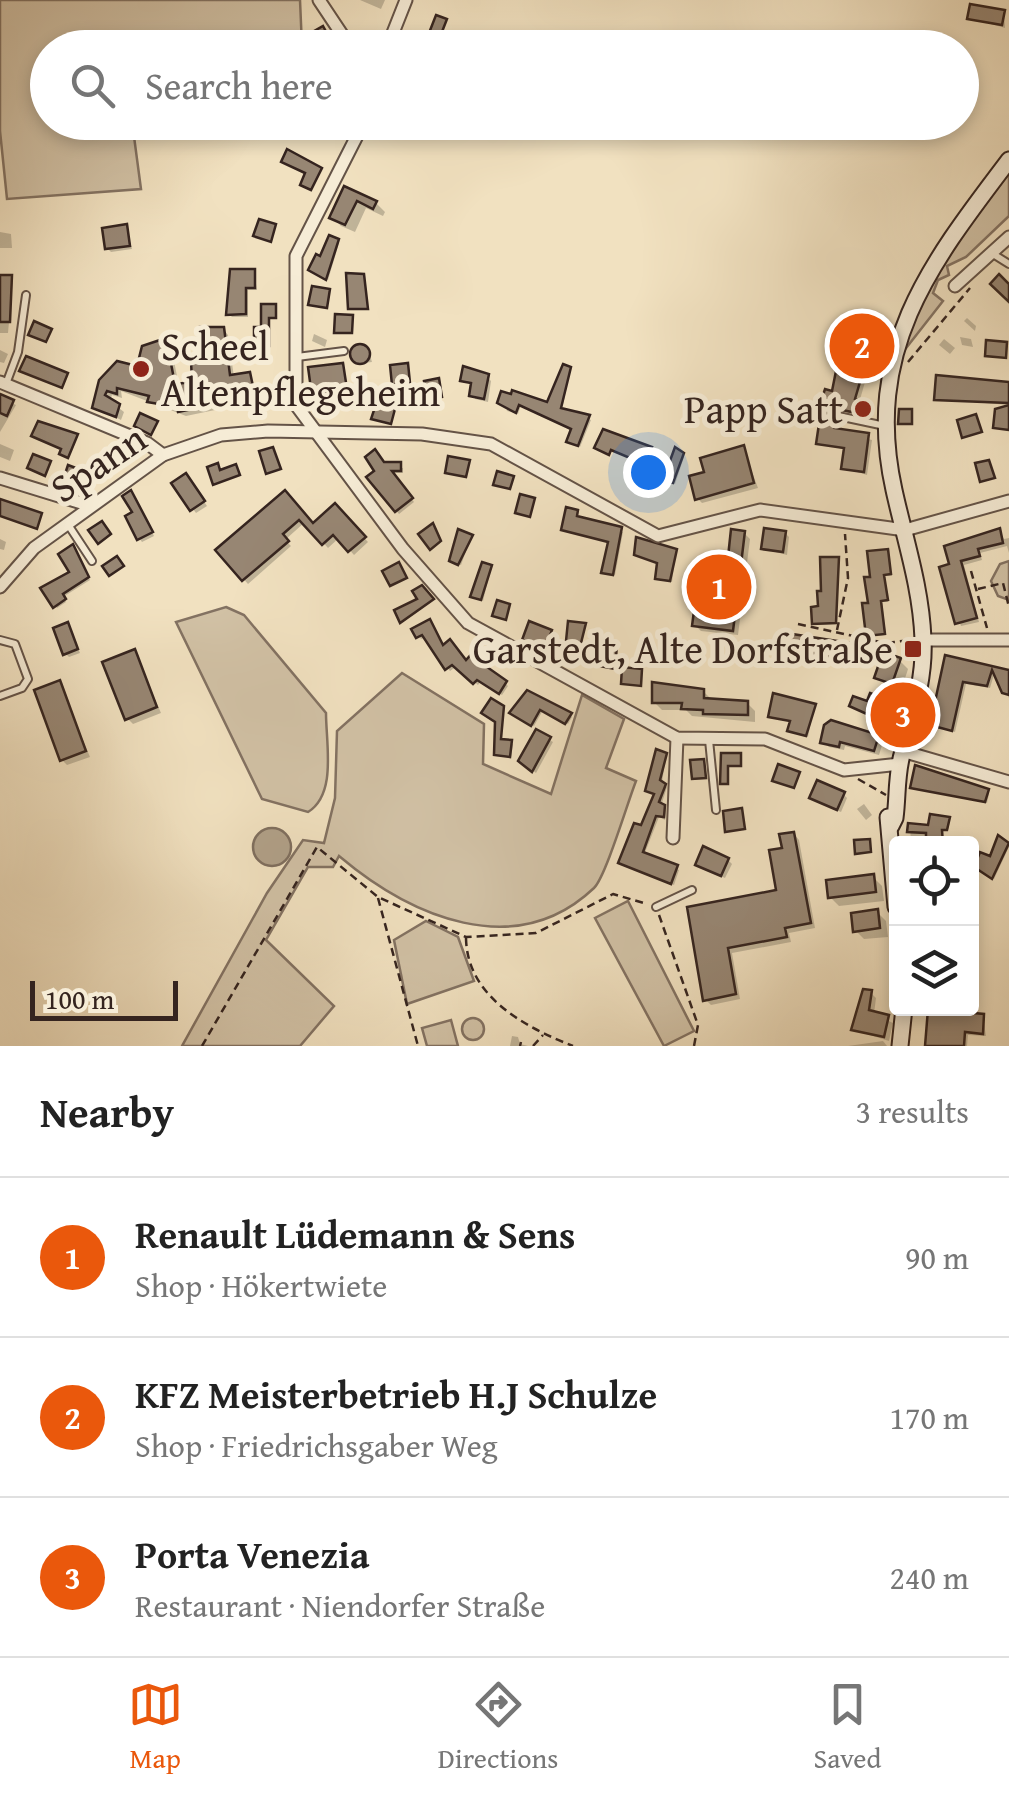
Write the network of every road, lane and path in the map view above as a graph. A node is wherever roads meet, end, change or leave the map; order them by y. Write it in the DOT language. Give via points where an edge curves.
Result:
graph roads {
  1 [pos="319,0"];
  2 [pos="406,0"];
  3 [pos="339,30"];
  4 [pos="395,30"];
  5 [pos="355,140"];
  6 [pos="1009,160"];
  7 [pos="1009,237"];
  8 [pos="992,254"];
  9 [pos="1009,264"];
  10 [pos="955,286"];
  11 [pos="971,286"];
  12 [pos="26,294"];
  13 [pos="344,350"];
  14 [pos="296,358"];
  15 [pos="904,366"];
  16 [pos="3,384"];
  17 [pos="838,416"];
  18 [pos="886,426"];
  19 [pos="313,433"];
  20 [pos="163,455"];
  21 [pos="0,478"];
  22 [pos="1009,501"];
  23 [pos="88,505"];
  24 [pos="66,522"];
  25 [pos="844,522"];
  26 [pos="905,530"];
  27 [pos="92,560"];
  28 [pos="971,571"];
  29 [pos="0,587"];
  30 [pos="976,590"];
  31 [pos="1009,607"];
  32 [pos="798,624"];
  33 [pos="837,632"];
  34 [pos="0,640"];
  35 [pos="923,640"];
  36 [pos="990,640"];
  37 [pos="1009,640"];
  38 [pos="0,696"];
  39 [pos="677,738"];
  40 [pos="709,738"];
  41 [pos="900,764"];
  42 [pos="844,770"];
  43 [pos="1009,782"];
  44 [pos="890,798"];
  45 [pos="716,810"];
  46 [pos="891,826"];
  47 [pos="892,836"];
  48 [pos="673,838"];
  49 [pos="692,890"];
  50 [pos="378,896"];
  51 [pos="656,907"];
  52 [pos="466,937"];
  53 [pos="903,1016"];
  54 [pos="543,1034"];
  55 [pos="563,1044"];
  56 [pos="202,1046"];
  57 [pos="418,1046"];
  58 [pos="534,1046"];
  59 [pos="573,1046"];
  60 [pos="694,1046"];
  61 [pos="900,1046"];
  1 -- 3 [label="street"];
  2 -- 4 [label="street"];
  5 -- 14 [label="street" via="296,256"];
  6 -- 18 [label="main road" via="941,250 911,303 891,365"];
  7 -- 8 [label="street"];
  8 -- 9 [label="lane"];
  8 -- 10 [label="street"];
  11 -- 15 [label="path"];
  12 -- 16 [label="lane" via="18,352"];
  13 -- 14 [label="lane"];
  14 -- 19 [label="street" via="296,405"];
  16 -- 20 [label="street"];
  17 -- 18 [label="lane"];
  18 -- 26 [label="main road"];
  19 -- 20 [label="street, Spann" via="221,435"];
  19 -- 25 [label="street, Spann" via="422,434 491,444 658,536 760,510"];
  19 -- 39 [label="street" via="468,623"];
  20 -- 23 [label="street, Spann"];
  21 -- 23 [label="street"];
  22 -- 26 [label="street"];
  23 -- 24 [label="street, Spann"];
  24 -- 27 [label="lane"];
  24 -- 29 [label="street, Spann"];
  25 -- 26 [label="street, Spann"];
  25 -- 33 [label="path" via="848,578"];
  26 -- 35 [label="main road"];
  28 -- 30 [label="path"];
  30 -- 31 [label="path" via="1003,583"];
  30 -- 36 [label="path"];
  32 -- 33 [label="path"];
  33 -- 35 [label="path" via="885,642"];
  34 -- 38 [label="lane" via="16,644 28,679"];
  35 -- 36 [label="street"];
  35 -- 41 [label="main road"];
  36 -- 37 [label="street"];
  39 -- 40 [label="street"];
  39 -- 48 [label="street"];
  40 -- 42 [label="street" via="766,739"];
  40 -- 45 [label="lane"];
  41 -- 42 [label="street"];
  41 -- 43 [label="street"];
  41 -- 44 [label="main road"];
  41 -- 46 [label="main road"];
  42 -- 44 [label="path"];
  44 -- 46 [label="main road"];
  46 -- 47 [label="main road"];
  49 -- 51 [label="lane"];
  50 -- 52 [label="path"];
  50 -- 56 [label="path" via="317,846"];
  50 -- 57 [label="path"];
  51 -- 52 [label="path" via="614,894 536,933"];
  51 -- 60 [label="path" via="698,1025"];
  52 -- 54 [label="path" via="495,1004"];
  53 -- 61 [label="main road"];
  54 -- 55 [label="path"];
  54 -- 58 [label="path"];
  55 -- 59 [label="path"];
}
